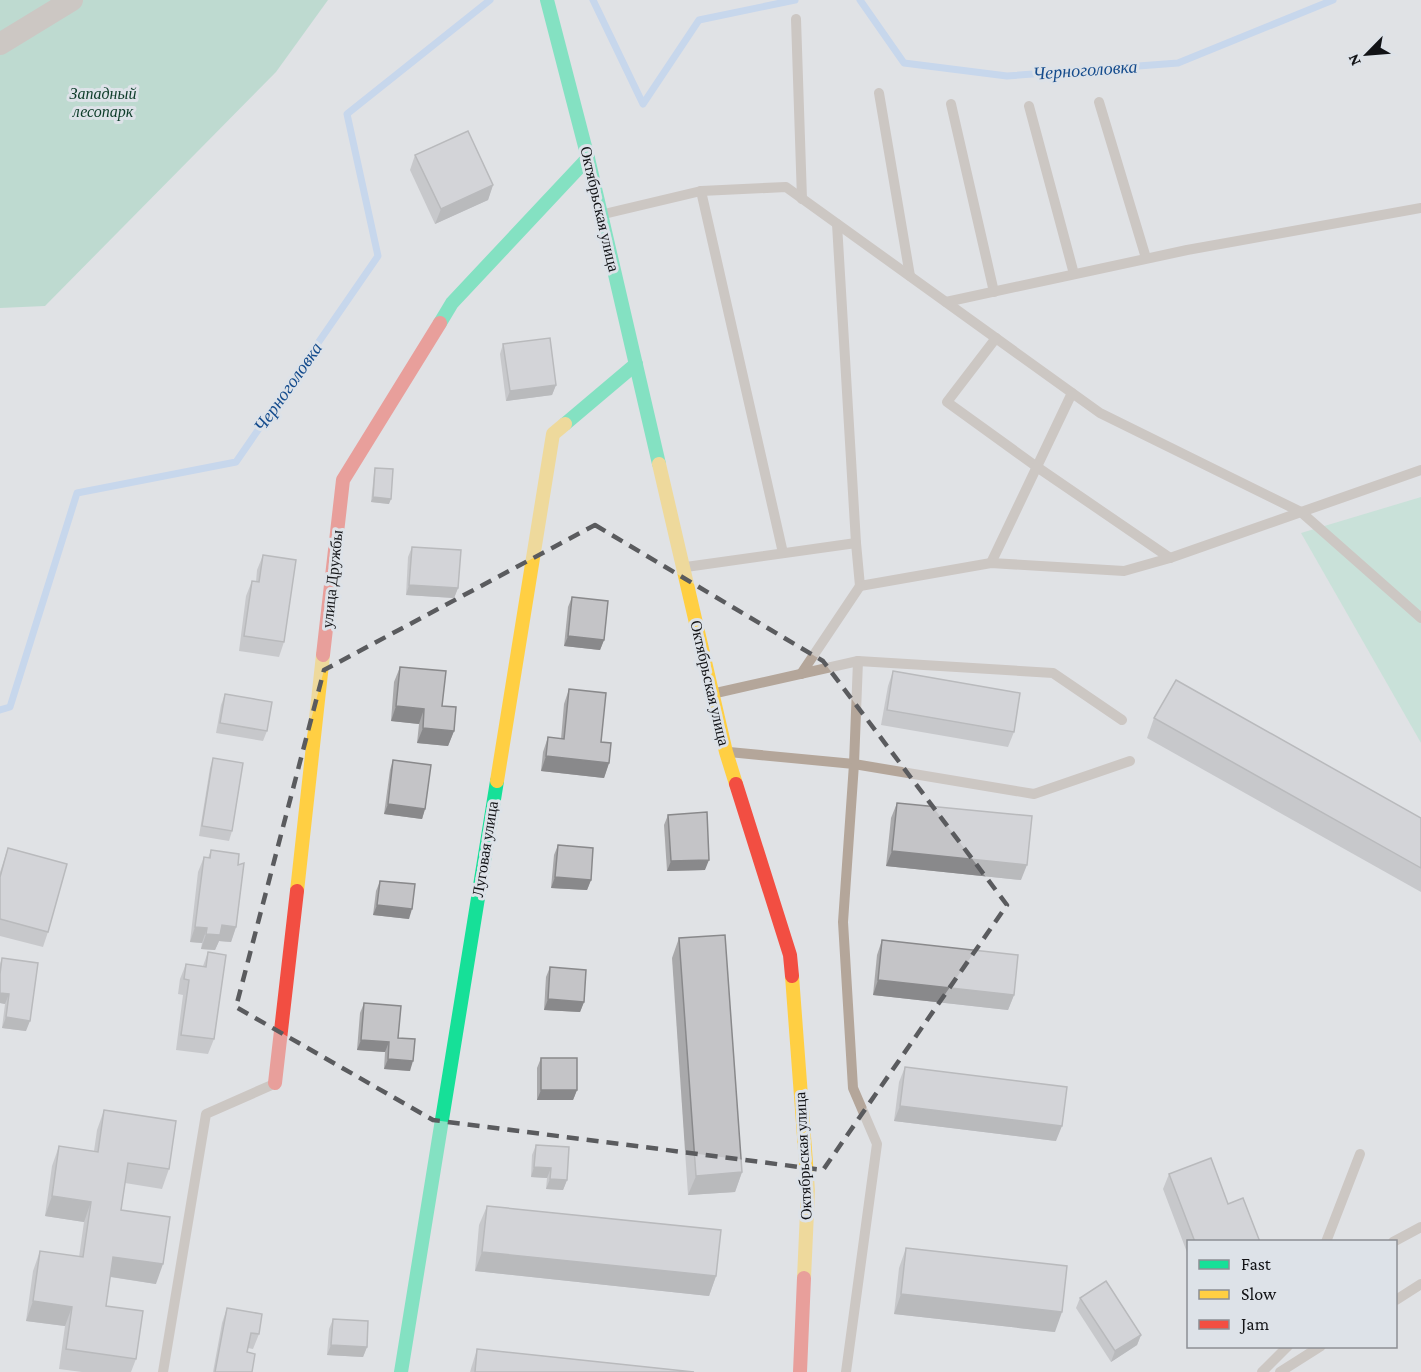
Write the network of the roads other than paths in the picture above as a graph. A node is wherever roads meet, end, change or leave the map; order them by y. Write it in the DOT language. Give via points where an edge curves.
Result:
graph roads {
  1 [pos="72,0"];
  2 [pos="547,0"];
  3 [pos="796,19"];
  4 [pos="0,44"];
  5 [pos="879,93"];
  6 [pos="1099,102"];
  7 [pos="951,104"];
  8 [pos="1029,106"];
  9 [pos="588,158"];
  10 [pos="701,191"];
  11 [pos="802,199"];
  12 [pos="1421,208"];
  13 [pos="601,215"];
  14 [pos="837,224"];
  15 [pos="1146,258"];
  16 [pos="1074,274"];
  17 [pos="910,276"];
  18 [pos="994,292"];
  19 [pos="946,302"];
  20 [pos="996,338"];
  21 [pos="636,364"];
  22 [pos="1072,393"];
  23 [pos="1037,467"];
  24 [pos="1421,470"];
  25 [pos="1301,512"];
  26 [pos="856,543"];
  27 [pos="783,553"];
  28 [pos="1170,558"];
  29 [pos="991,563"];
  30 [pos="683,567"];
  31 [pos="860,586"];
  32 [pos="1421,618"];
  33 [pos="858,661"];
  34 [pos="801,674"];
  35 [pos="712,694"];
  36 [pos="1122,720"];
  37 [pos="726,752"];
  38 [pos="1130,761"];
  39 [pos="854,764"];
  40 [pos="276,1083"];
  41 [pos="1360,1154"];
  42 [pos="1421,1227"];
  43 [pos="1327,1240"];
  44 [pos="1397,1240"];
  45 [pos="1421,1284"];
  46 [pos="1397,1299"];
  47 [pos="1287,1348"];
  48 [pos="1319,1348"];
  49 [pos="163,1372"];
  50 [pos="401,1372"];
  51 [pos="800,1372"];
  52 [pos="846,1372"];
  53 [pos="1262,1372"];
  54 [pos="1280,1372"];
  1 -- 4 [label="street"];
  2 -- 9 [label="street, Октябрьская улица"];
  3 -- 11 [label="lane"];
  5 -- 17 [label="lane"];
  6 -- 15 [label="lane"];
  7 -- 18 [label="lane"];
  8 -- 16 [label="lane"];
  9 -- 13 [label="street, Октябрьская улица"];
  9 -- 40 [label="street, улица Дружбы" via="452,303 343,480"];
  10 -- 11 [label="lane" via="786,187"];
  10 -- 13 [label="lane"];
  10 -- 27 [label="lane"];
  11 -- 14 [label="lane"];
  12 -- 15 [label="lane"];
  13 -- 21 [label="street, Октябрьская улица"];
  14 -- 17 [label="lane"];
  14 -- 26 [label="lane"];
  15 -- 16 [label="lane"];
  16 -- 18 [label="lane"];
  17 -- 19 [label="lane"];
  18 -- 19 [label="lane"];
  19 -- 20 [label="lane"];
  20 -- 22 [label="lane"];
  20 -- 23 [label="lane" via="947,402"];
  21 -- 30 [label="street, Октябрьская улица"];
  21 -- 50 [label="street, Луговая улица" via="553,434"];
  22 -- 23 [label="lane"];
  22 -- 25 [label="lane" via="1100,413"];
  23 -- 28 [label="lane"];
  23 -- 29 [label="lane"];
  24 -- 25 [label="lane"];
  25 -- 28 [label="lane"];
  25 -- 32 [label="lane"];
  26 -- 27 [label="lane"];
  26 -- 31 [label="lane"];
  27 -- 30 [label="lane"];
  28 -- 29 [label="lane" via="1124,571"];
  29 -- 31 [label="lane"];
  30 -- 35 [label="street, Октябрьская улица"];
  31 -- 34 [label="lane"];
  33 -- 34 [label="lane"];
  33 -- 36 [label="lane" via="1053,673"];
  33 -- 39 [label="lane"];
  34 -- 35 [label="lane"];
  35 -- 37 [label="street, Октябрьская улица"];
  37 -- 39 [label="lane"];
  37 -- 51 [label="street, Октябрьская улица" via="790,955 808,1190"];
  38 -- 39 [label="lane" via="1034,794"];
  39 -- 52 [label="lane" via="843,922 845,957 853,1088 877,1144"];
  40 -- 49 [label="lane" via="206,1114"];
  41 -- 43 [label="lane"];
  42 -- 44 [label="lane"];
  45 -- 46 [label="lane"];
  47 -- 53 [label="lane"];
  48 -- 54 [label="lane"];
}
